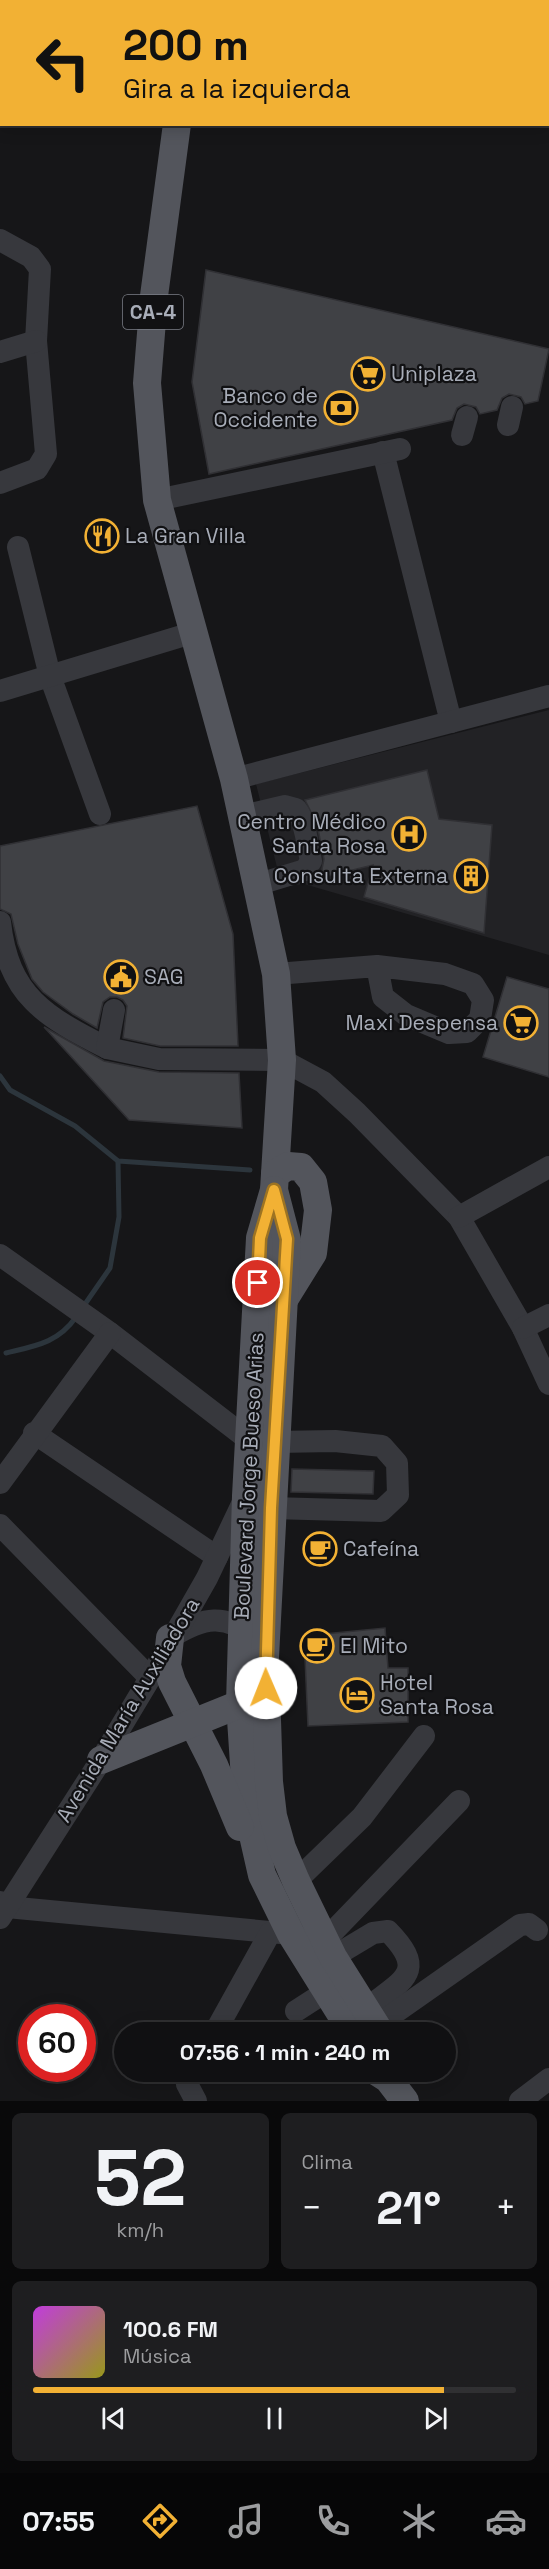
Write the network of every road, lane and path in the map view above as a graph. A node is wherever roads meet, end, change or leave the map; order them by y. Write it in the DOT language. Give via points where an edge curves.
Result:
graph roads {
  1 [pos="177,126"];
  2 [pos="0,240"];
  3 [pos="36,341"];
  4 [pos="0,352"];
  5 [pos="0,483"];
  6 [pos="157,500"];
  7 [pos="18,547"];
  8 [pos="195,632"];
  9 [pos="50,676"];
  10 [pos="0,691"];
  11 [pos="549,696"];
  12 [pos="451,722"];
  13 [pos="234,779"];
  14 [pos="100,814"];
  15 [pos="242,816"];
  16 [pos="256,885"];
  17 [pos="0,922"];
  18 [pos="377,966"];
  19 [pos="276,974"];
  20 [pos="114,1010"];
  21 [pos="107,1048"];
  22 [pos="282,1060"];
  23 [pos="549,1167"];
  24 [pos="275,1182"];
  25 [pos="459,1217"];
  26 [pos="0,1255"];
  27 [pos="284,1300"];
  28 [pos="549,1315"];
  29 [pos="523,1328"];
  30 [pos="110,1333"];
  31 [pos="549,1384"];
  32 [pos="34,1433"];
  33 [pos="262,1441"];
  34 [pos="0,1483"];
  35 [pos="246,1496"];
  36 [pos="271,1508"];
  37 [pos="0,1525"];
  38 [pos="217,1557"];
  39 [pos="242,1627"];
  40 [pos="170,1638"];
  41 [pos="265,1657"];
  42 [pos="150,1678"];
  43 [pos="266,1688"];
  44 [pos="240,1704"];
  45 [pos="193,1723"];
  46 [pos="424,1736"];
  47 [pos="140,1745"];
  48 [pos="101,1760"];
  49 [pos="214,1765"];
  50 [pos="459,1801"];
  51 [pos="262,1875"];
  52 [pos="296,1881"];
  53 [pos="2,1909"];
  54 [pos="537,1930"];
  55 [pos="280,1933"];
  56 [pos="329,1949"];
  57 [pos="327,1991"];
  58 [pos="296,2011"];
  59 [pos="222,2022"];
  60 [pos="365,2022"];
  61 [pos="367,2022"];
  62 [pos="371,2022"];
  63 [pos="374,2022"];
  64 [pos="549,2079"];
  65 [pos="383,2082"];
  66 [pos="390,2082"];
  67 [pos="409,2082"];
  68 [pos="394,2101"];
  69 [pos="405,2101"];
  70 [pos="421,2101"];
  71 [pos="520,2101"];
  1 -- 6 [label="main road, CA-4" via="154,296 147,383"];
  2 -- 3 [label="street" via="22,251 40,269"];
  3 -- 4 [label="street"];
  3 -- 5 [label="street" via="46,454 37,469"];
  6 -- 8 [label="main road, CA-4"];
  6 -- 12 [label="street" via="391,451"];
  7 -- 9 [label="street"];
  8 -- 9 [label="street"];
  8 -- 13 [label="main road, CA-4"];
  9 -- 10 [label="street"];
  9 -- 14 [label="street"];
  11 -- 12 [label="street"];
  12 -- 13 [label="street"];
  13 -- 15 [label="main road, CA-4"];
  15 -- 16 [label="main road, CA-4"];
  15 -- 16 [label="street" via="285,806 296,809 311,861 305,870"];
  16 -- 19 [label="main road, CA-4"];
  17 -- 21 [label="street" via="3,948 20,987 37,1006"];
  18 -- 19 [label="street"];
  19 -- 22 [label="main road, CA-4"];
  20 -- 21 [label="street"];
  21 -- 22 [label="street" via="159,1059"];
  22 -- 24 [label="main road, CA-4"];
  22 -- 25 [label="street" via="323,1082"];
  23 -- 25 [label="street"];
  24 -- 27 [label="main road, Boulevard Jorge Bueso Arias / CA-4" via="287,1239"];
  24 -- 27 [label="main road" via="288,1166 301,1167 313,1182 318,1210 313,1253"];
  24 -- 33 [label="main road, Boulevard Jorge Bueso Arias / CA-4" via="260,1238"];
  25 -- 29 [label="street"];
  26 -- 30 [label="street"];
  27 -- 33 [label="main road, Boulevard Jorge Bueso Arias / CA-4"];
  28 -- 29 [label="street"];
  29 -- 31 [label="street"];
  30 -- 32 [label="street"];
  30 -- 33 [label="street"];
  32 -- 34 [label="street"];
  32 -- 38 [label="street"];
  33 -- 35 [label="main road, Boulevard Jorge Bueso Arias / CA-4"];
  33 -- 36 [label="main road, Boulevard Jorge Bueso Arias / CA-4"];
  33 -- 36 [label="street" via="335,1441 382,1446 397,1463 398,1495 381,1511"];
  35 -- 38 [label="street, Avenida María Auxiliadora"];
  35 -- 39 [label="main road, Boulevard Jorge Bueso Arias / CA-4"];
  36 -- 41 [label="main road, Boulevard Jorge Bueso Arias / CA-4"];
  37 -- 42 [label="street"];
  38 -- 40 [label="street, Avenida María Auxiliadora"];
  39 -- 40 [label="street" via="224,1620 201,1621"];
  39 -- 41 [label="street" via="256,1640"];
  39 -- 44 [label="main road, Boulevard Jorge Bueso Arias / CA-4"];
  40 -- 42 [label="street, Avenida María Auxiliadora"];
  40 -- 45 [label="main road" via="167,1666 171,1682"];
  41 -- 43 [label="main road, Boulevard Jorge Bueso Arias / CA-4"];
  42 -- 48 [label="street, Avenida María Auxiliadora"];
  43 -- 44 [label="main road"];
  43 -- 52 [label="main road, Boulevard Jorge Bueso Arias / CA-4" via="273,1816"];
  44 -- 45 [label="main road"];
  44 -- 51 [label="main road, Boulevard Jorge Bueso Arias / CA-4" via="244,1779"];
  45 -- 47 [label="main road"];
  45 -- 49 [label="main road"];
  46 -- 52 [label="street" via="362,1816"];
  47 -- 48 [label="main road"];
  47 -- 49 [label="main road" via="163,1742 186,1746"];
  48 -- 53 [label="street, Avenida María Auxiliadora"];
  49 -- 51 [label="main road"];
  50 -- 56 [label="street"];
  51 -- 55 [label="main road, Boulevard Jorge Bueso Arias / CA-4"];
  52 -- 56 [label="main road, Boulevard Jorge Bueso Arias / CA-4"];
  53 -- 55 [label="street"];
  54 -- 63 [label="street" via="529,1924 520,1925"];
  55 -- 57 [label="main road, Boulevard Jorge Bueso Arias / CA-4"];
  55 -- 59 [label="street"];
  56 -- 61 [label="main road, Boulevard Jorge Bueso Arias / CA-4"];
  56 -- 62 [label="street" via="388,1931 404,1948 410,1964 406,1977"];
  57 -- 58 [label="street"];
  57 -- 60 [label="main road, Boulevard Jorge Bueso Arias / CA-4"];
  64 -- 71 [label="street"];
  65 -- 68 [label="main road"];
  66 -- 69 [label="main road"];
  67 -- 70 [label="main road"];
}
